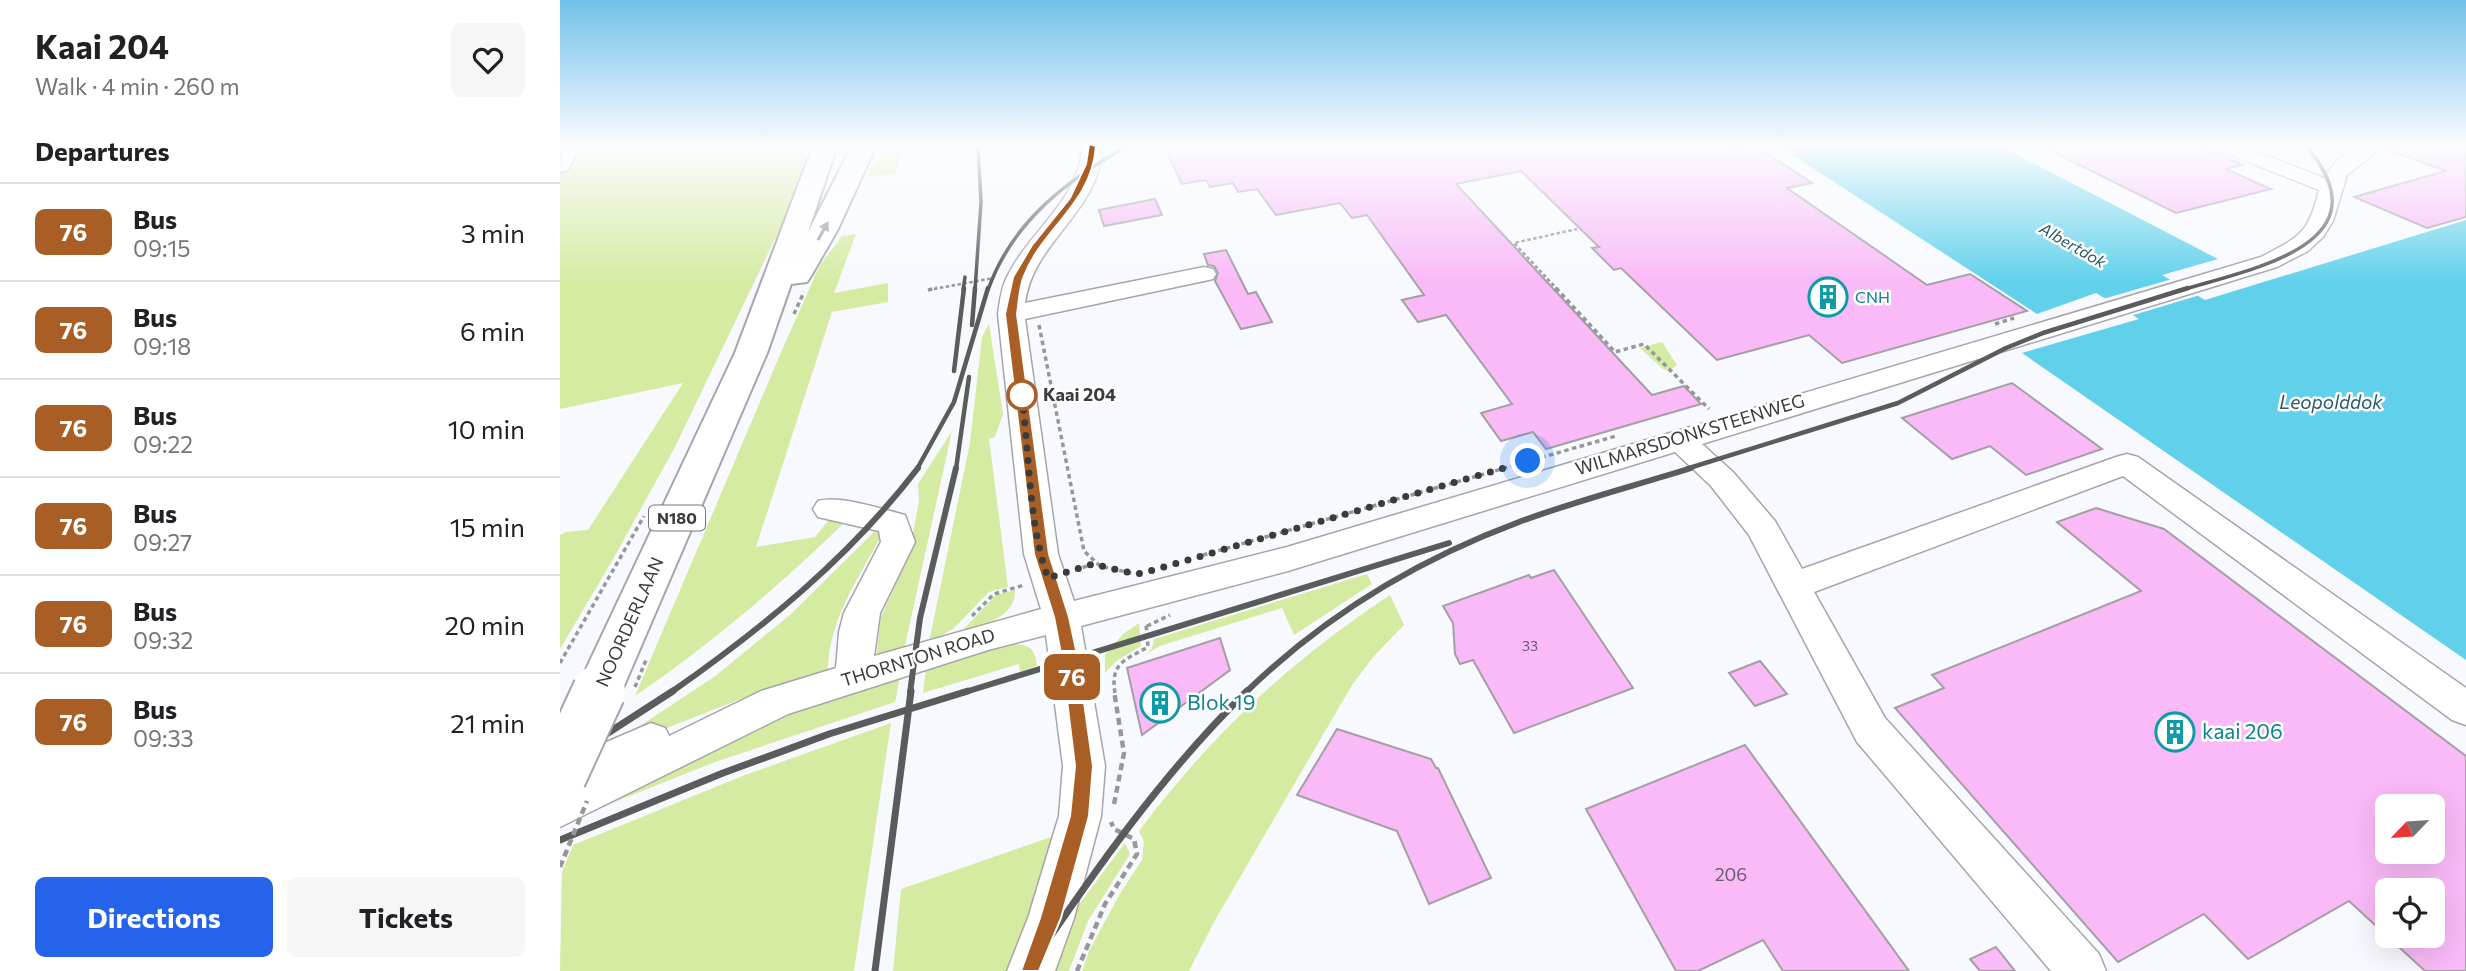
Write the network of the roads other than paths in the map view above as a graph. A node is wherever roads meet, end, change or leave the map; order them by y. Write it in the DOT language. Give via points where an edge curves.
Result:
graph roads {
  1 [pos="808,191"];
  2 [pos="848,191"];
  3 [pos="1079,191"];
  4 [pos="2329,191"];
  5 [pos="1204,274"];
  6 [pos="1011,314"];
  7 [pos="751,353"];
  8 [pos="1687,426"];
  9 [pos="829,509"];
  10 [pos="1793,586"];
  11 [pos="1055,597"];
  12 [pos="854,677"];
  13 [pos="775,702"];
  14 [pos="2466,709"];
  15 [pos="560,778"];
  16 [pos="560,808"];
  17 [pos="1031,971"];
  18 [pos="2082,971"];
  1 -- 7 [label="main road, NOORDERLAAN / N180"];
  7 -- 2 [label="main road, NOORDERLAAN / N180, one-way"];
  3 -- 6 [label="street" via="1018,277"];
  4 -- 8 [label="street, WILMARSDONKSTEENWEG" via="2326,215 2309,239 2269,262"];
  5 -- 6 [label="street"];
  6 -- 11 [label="street" via="1041,554"];
  7 -- 15 [label="main road, NOORDERLAAN / N180, bridge"];
  8 -- 10 [label="street" via="1763,529"];
  8 -- 11 [label="street, WILMARSDONKSTEENWEG" via="1288,559"];
  9 -- 12 [label="street" via="893,523 898,542 862,613"];
  10 -- 14 [label="street" via="2127,464"];
  10 -- 18 [label="street" via="1871,730"];
  11 -- 12 [label="street, THORNTON ROAD" via="935,652"];
  11 -- 17 [label="street" via="1070,659 1084,766 1080,816"];
  12 -- 13 [label="street, THORNTON ROAD"];
  13 -- 15 [label="street, THORNTON ROAD" via="754,702 682,727"];
  13 -- 16 [label="street, THORNTON ROAD"];
}
